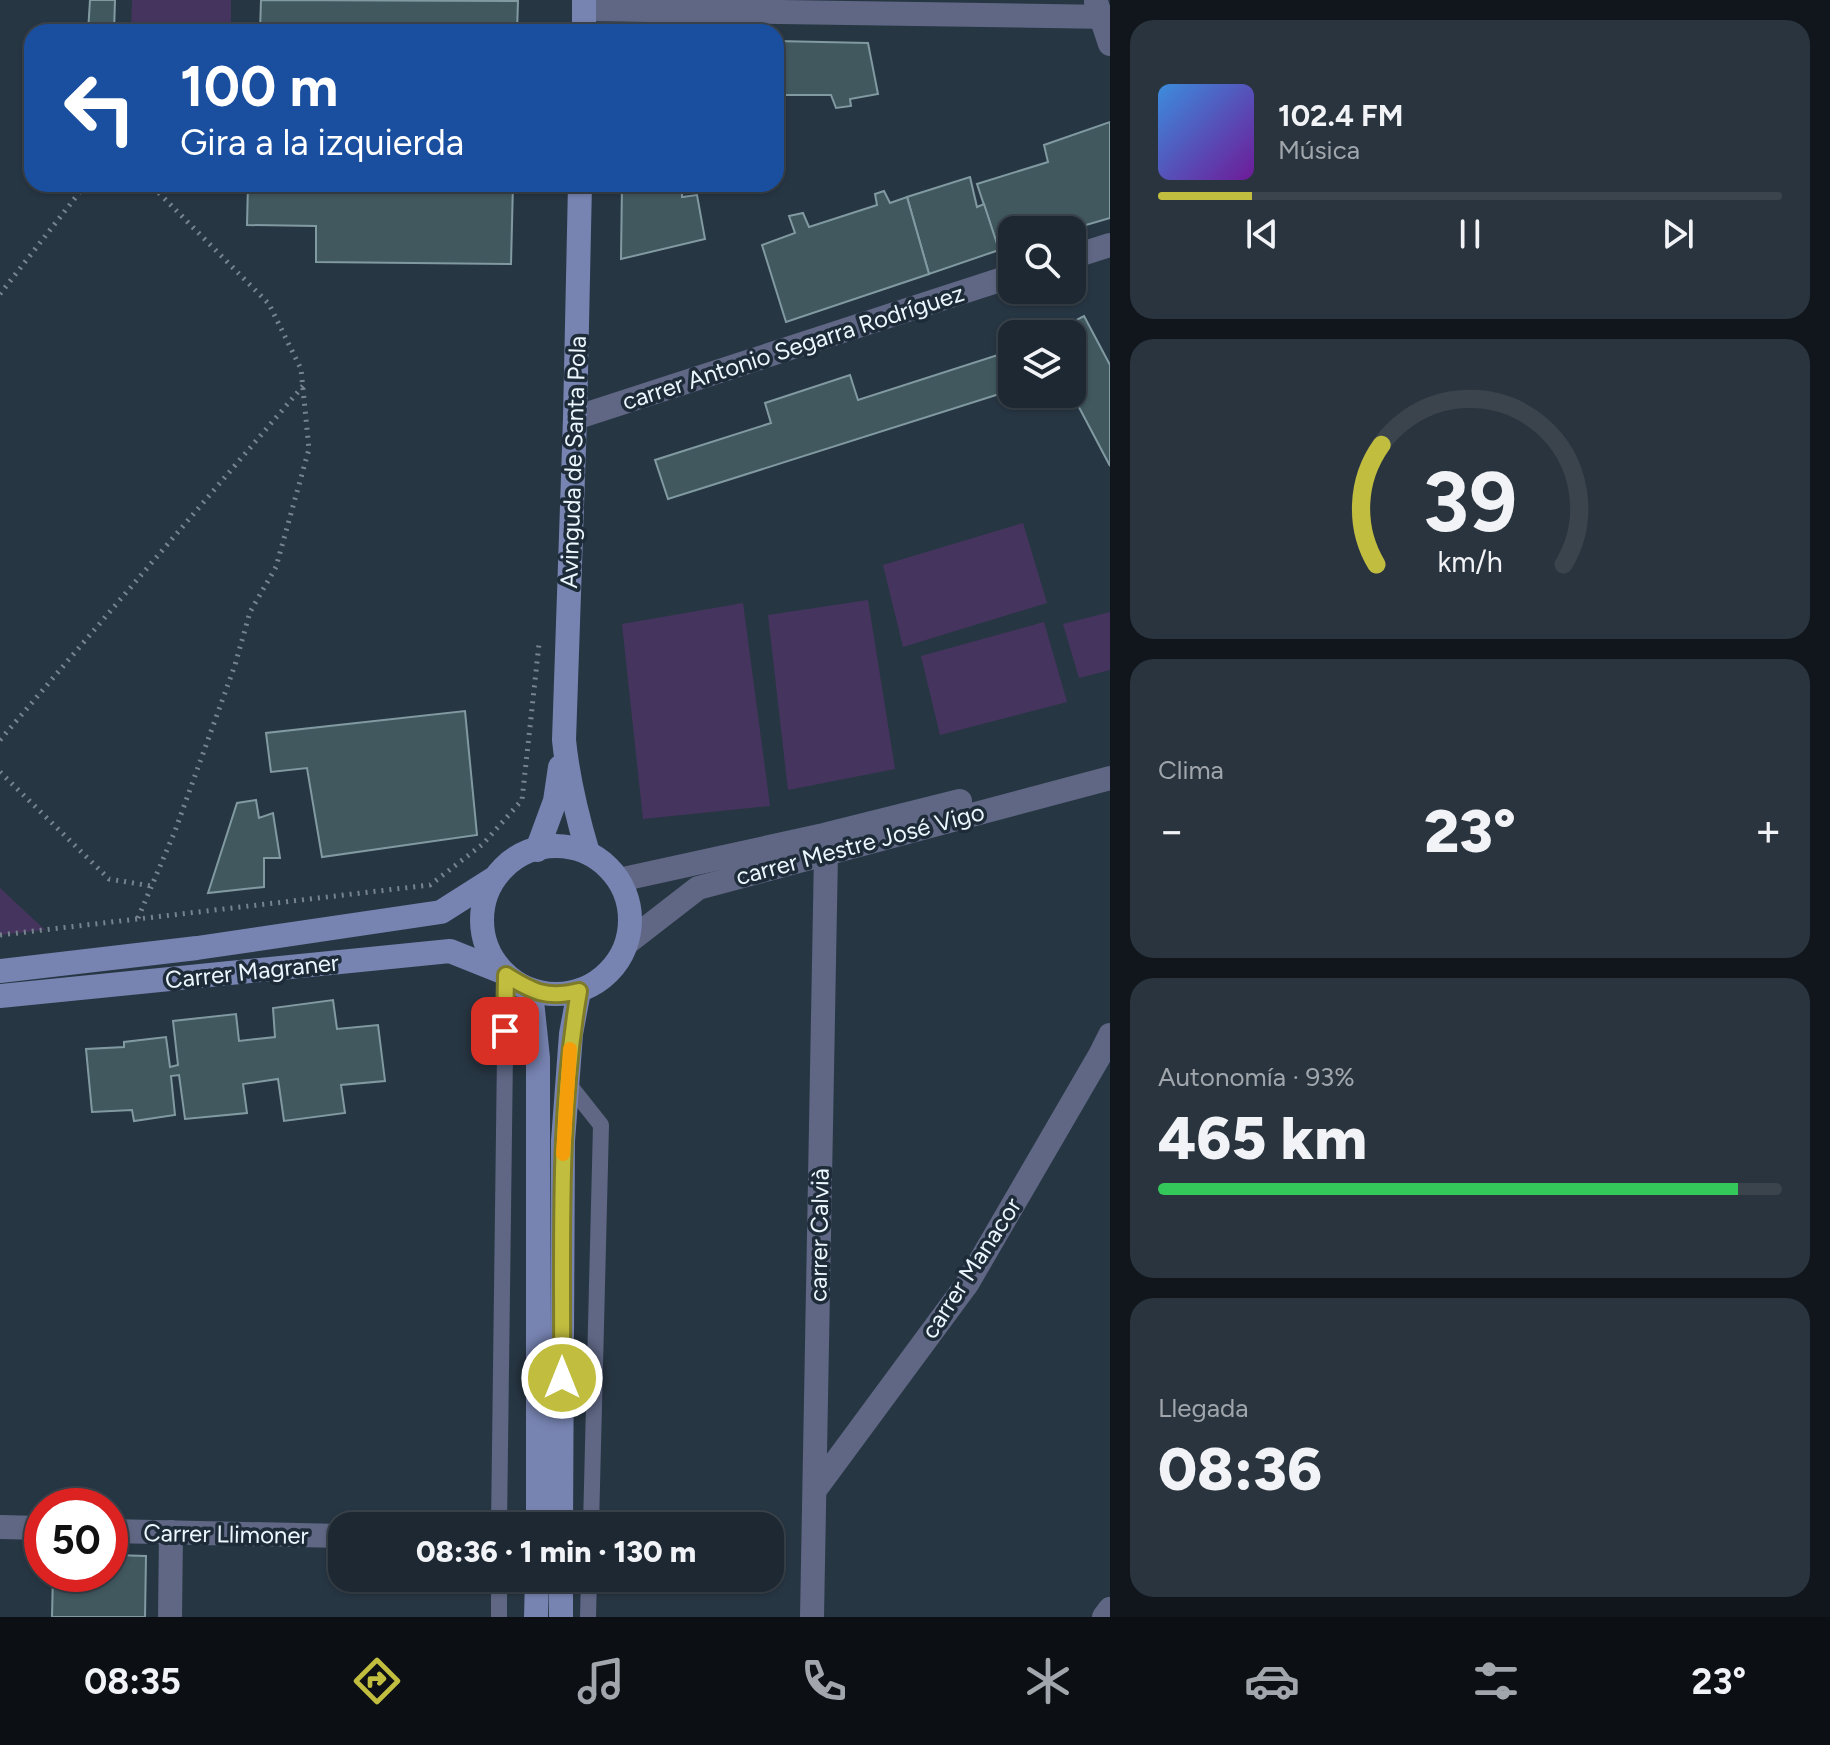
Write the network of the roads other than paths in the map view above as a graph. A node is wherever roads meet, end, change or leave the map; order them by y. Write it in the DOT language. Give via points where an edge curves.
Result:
graph roads {
  1 [pos="1102,11"];
  2 [pos="584,14"];
  3 [pos="1110,44"];
  4 [pos="580,192"];
  5 [pos="1110,245"];
  6 [pos="1086,253"];
  7 [pos="998,281"];
  8 [pos="575,418"];
  9 [pos="564,740"];
  10 [pos="1110,763"];
  11 [pos="1110,778"];
  12 [pos="537,850"];
  13 [pos="588,853"];
  14 [pos="826,853"];
  15 [pos="493,879"];
  16 [pos="619,880"];
  17 [pos="627,943"];
  18 [pos="0,971"];
  19 [pos="503,973"];
  20 [pos="531,991"];
  21 [pos="579,991"];
  22 [pos="0,996"];
  23 [pos="1110,1035"];
  24 [pos="567,1082"];
  25 [pos="815,1490"];
  26 [pos="499,1512"];
  27 [pos="538,1512"];
  28 [pos="561,1512"];
  29 [pos="591,1512"];
  30 [pos="0,1527"];
  31 [pos="24,1528"];
  32 [pos="128,1531"];
  33 [pos="171,1532"];
  34 [pos="328,1536"];
  35 [pos="499,1592"];
  36 [pos="537,1592"];
  37 [pos="561,1592"];
  38 [pos="589,1592"];
  39 [pos="1110,1609"];
  40 [pos="170,1617"];
  41 [pos="499,1617"];
  42 [pos="536,1617"];
  43 [pos="561,1617"];
  44 [pos="588,1617"];
  45 [pos="812,1617"];
  46 [pos="1104,1617"];
  1 -- 2 [label="street"];
  1 -- 3 [label="street"];
  4 -- 8 [label="main road, Avinguda de Santa Pola"];
  5 -- 6 [label="street"];
  7 -- 8 [label="street, carrer Antonio Segarra Rodríguez"];
  8 -- 9 [label="main road, Avinguda de Santa Pola"];
  9 -- 12 [label="main road, Avinguda de Santa Pola" via="555,801"];
  9 -- 13 [label="main road, Avinguda de Santa Pola" via="574,807"];
  10 -- 16 [label="street, carrer Mestre José Vigo"];
  11 -- 14 [label="street, carrer Mestre José Vigo"];
  12 -- 13 [label="main road" via="557,846"];
  12 -- 15 [label="main road" via="507,863"];
  13 -- 16 [label="main road"];
  14 -- 17 [label="street, carrer Mestre José Vigo" via="698,888"];
  14 -- 25 [label="street, carrer Calvià"];
  15 -- 18 [label="main road, Carrer Magraner" via="441,912"];
  15 -- 19 [label="main road" via="482,908 483,940"];
  16 -- 17 [label="main road" via="629,905"];
  17 -- 21 [label="main road" via="600,981"];
  19 -- 20 [label="main road"];
  19 -- 22 [label="main road, Carrer Magraner" via="450,951"];
  19 -- 26 [label="lane"];
  20 -- 21 [label="main road"];
  20 -- 27 [label="main road" via="538,1058"];
  21 -- 24 [label="main road"];
  23 -- 25 [label="street, carrer Manacor" via="967,1284"];
  24 -- 28 [label="main road"];
  24 -- 29 [label="lane" via="601,1125"];
  25 -- 45 [label="street, carrer Calvià"];
  30 -- 31 [label="street"];
  32 -- 33 [label="street, Carrer Llimoner"];
  33 -- 34 [label="street, Carrer Llimoner"];
  33 -- 40 [label="street"];
  35 -- 41 [label="lane"];
  36 -- 42 [label="main road"];
  37 -- 43 [label="main road"];
  38 -- 44 [label="lane"];
  39 -- 46 [label="street"];
}
